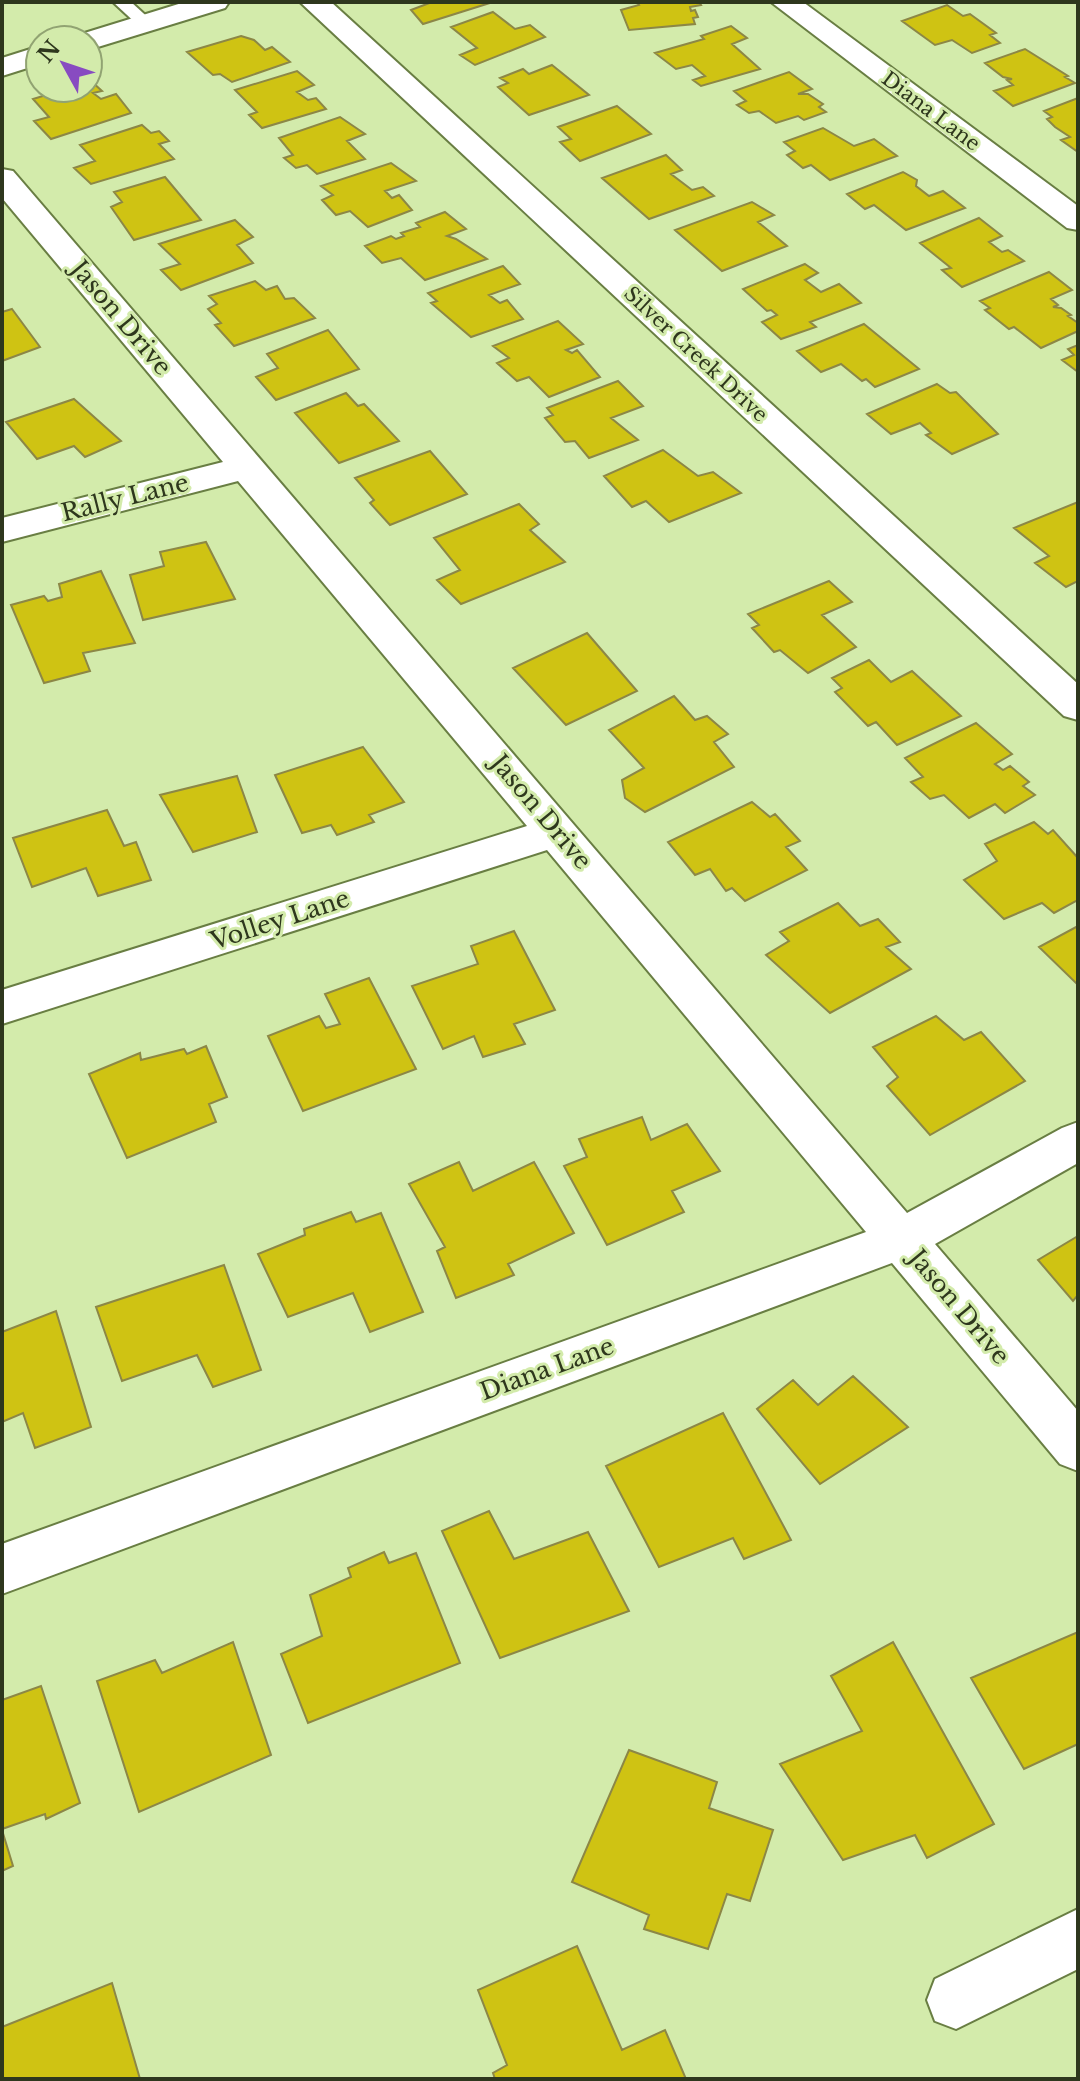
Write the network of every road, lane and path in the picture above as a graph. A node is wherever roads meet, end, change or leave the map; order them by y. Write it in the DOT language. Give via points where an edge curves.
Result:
graph roads {
  1 [pos="121,2"];
  2 [pos="215,2"];
  3 [pos="314,2"];
  4 [pos="785,2"];
  5 [pos="146,23"];
  6 [pos="104,36"];
  7 [pos="24,60"];
  8 [pos="2,67"];
  9 [pos="2,178"];
  10 [pos="1078,221"];
  11 [pos="247,467"];
  12 [pos="2,530"];
  13 [pos="1078,706"];
  14 [pos="557,832"];
  15 [pos="2,1007"];
  16 [pos="1078,1141"];
  17 [pos="902,1239"];
  18 [pos="1078,1448"];
  19 [pos="2,1569"];
  20 [pos="1078,1938"];
  21 [pos="956,2000"];
  1 -- 5 [label="lane"];
  2 -- 5 [label="street"];
  3 -- 13 [label="street, Silver Creek Drive"];
  4 -- 10 [label="street, Diana Lane"];
  5 -- 6 [label="street"];
  7 -- 8 [label="street"];
  9 -- 11 [label="street, Jason Drive"];
  11 -- 12 [label="street, Rally Lane"];
  11 -- 14 [label="street, Jason Drive"];
  14 -- 15 [label="street, Volley Lane"];
  14 -- 17 [label="street, Jason Drive"];
  16 -- 17 [label="street, Diana Lane"];
  17 -- 18 [label="street, Jason Drive"];
  17 -- 19 [label="street, Diana Lane"];
  20 -- 21 [label="street"];
}
